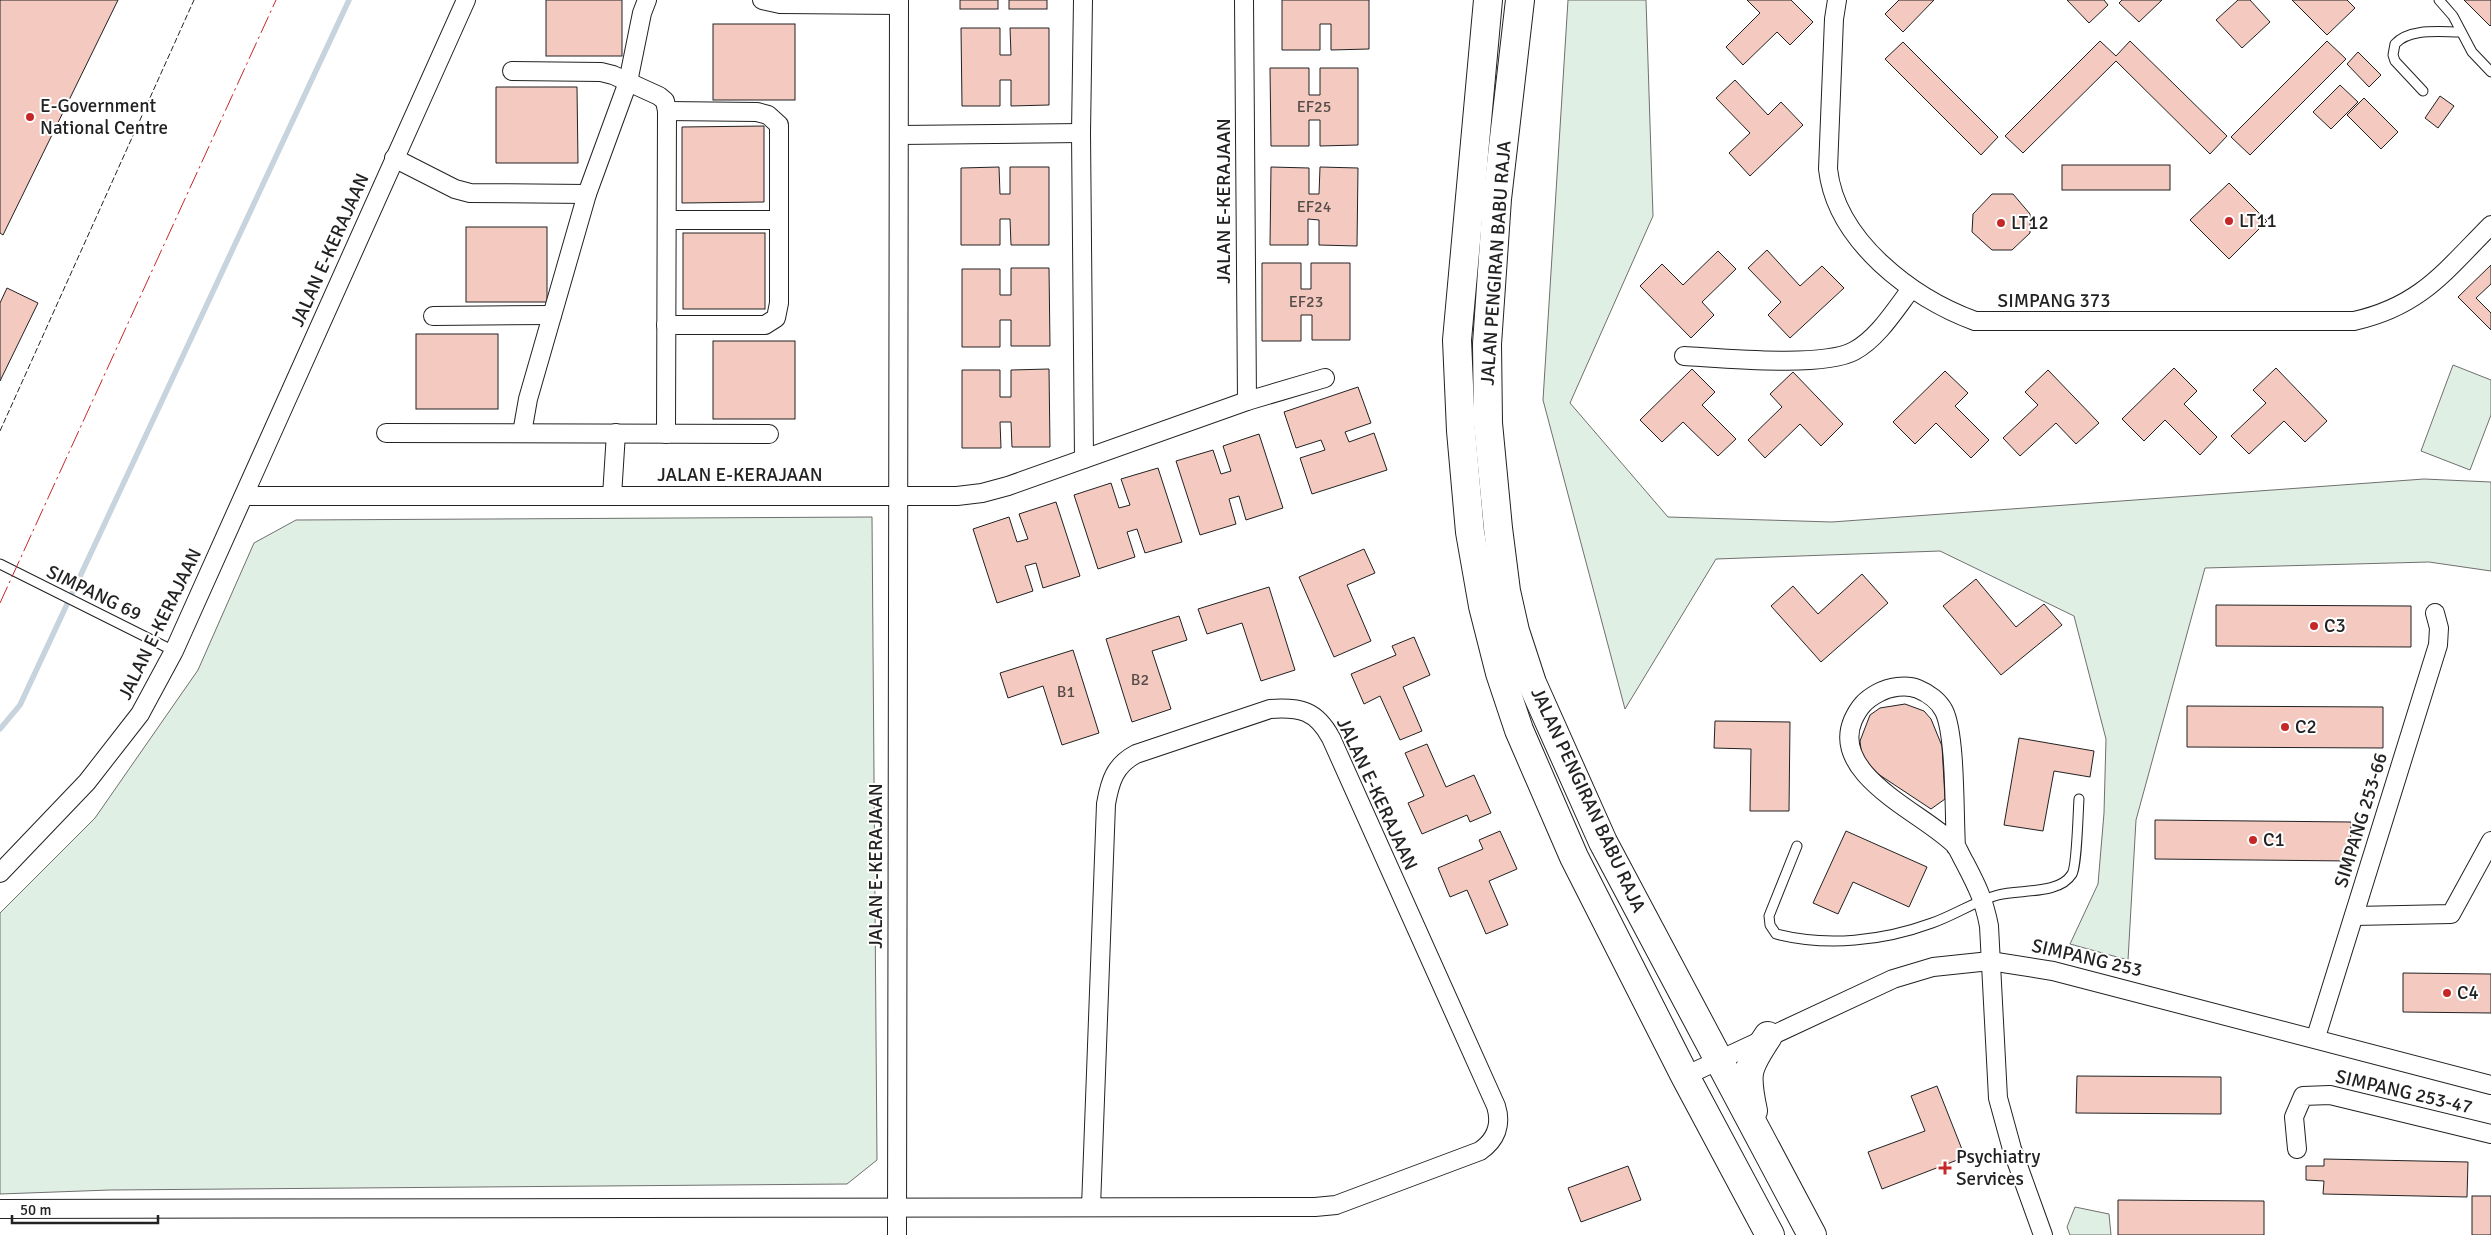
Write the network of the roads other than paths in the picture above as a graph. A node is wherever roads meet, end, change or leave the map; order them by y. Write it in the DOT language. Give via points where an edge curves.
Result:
graph roads {
  1 [pos="466,0"];
  2 [pos="647,0"];
  3 [pos="762,0"];
  4 [pos="1083,0"];
  5 [pos="1244,0"];
  6 [pos="1488,0"];
  7 [pos="1520,0"];
  8 [pos="1837,0"];
  9 [pos="2439,0"];
  10 [pos="808,2"];
  11 [pos="899,2"];
  12 [pos="2459,32"];
  13 [pos="512,71"];
  14 [pos="2491,72"];
  15 [pos="628,82"];
  16 [pos="2423,91"];
  17 [pos="667,112"];
  18 [pos="1081,134"];
  19 [pos="900,135"];
  20 [pos="394,158"];
  21 [pos="587,194"];
  22 [pos="666,220"];
  23 [pos="779,220"];
  24 [pos="2491,225"];
  25 [pos="1911,289"];
  26 [pos="552,315"];
  27 [pos="433,316"];
  28 [pos="666,325"];
  29 [pos="1684,356"];
  30 [pos="1325,378"];
  31 [pos="1247,401"];
  32 [pos="386,433"];
  33 [pos="522,433"];
  34 [pos="616,433"];
  35 [pos="666,434"];
  36 [pos="769,434"];
  37 [pos="1084,459"];
  38 [pos="244,496"];
  39 [pos="612,496"];
  40 [pos="899,496"];
  41 [pos="0,564"];
  42 [pos="2435,613"];
  43 [pos="174,651"];
  44 [pos="2079,799"];
  45 [pos="2491,841"];
  46 [pos="1797,846"];
  47 [pos="1956,847"];
  48 [pos="0,872"];
  49 [pos="1984,899"];
  50 [pos="2354,916"];
  51 [pos="1990,961"];
  52 [pos="1768,1036"];
  53 [pos="2316,1038"];
  54 [pos="1717,1059"];
  55 [pos="1685,1076"];
  56 [pos="2491,1085"];
  57 [pos="1757,1131"];
  58 [pos="2491,1134"];
  59 [pos="2297,1149"];
  60 [pos="1091,1207"];
  61 [pos="897,1208"];
  62 [pos="0,1209"];
  63 [pos="897,1235"];
  64 [pos="1770,1235"];
  65 [pos="1812,1235"];
  66 [pos="2042,1235"];
  1 -- 20 [label="street, JALAN E-KERAJAAN"];
  2 -- 15 [label="street"];
  3 -- 10 [label="street, JALAN E-KERAJAAN" via="780,4"];
  4 -- 18 [label="street"];
  5 -- 31 [label="street, JALAN E-KERAJAAN"];
  6 -- 55 [label="main road, JALAN PENGIRAN BABU RAJA" via="1457,340 1470,532 1483,606 1500,674 1537,773 1574,857"];
  7 -- 54 [label="main road, JALAN PENGIRAN BABU RAJA" via="1497,199 1487,344 1488,423 1506,591 1532,683 1566,764 1603,842"];
  8 -- 25 [label="street, SIMPANG 373" via="1828,169 1830,189 1850,226 1885,267"];
  9 -- 12 [label="lane" via="2453,16"];
  10 -- 11 [label="street, JALAN E-KERAJAAN"];
  11 -- 19 [label="street, JALAN E-KERAJAAN"];
  12 -- 14 [label="lane"];
  12 -- 16 [label="lane" via="2409,35 2395,44 2395,61"];
  13 -- 15 [label="street" via="601,72"];
  15 -- 17 [label="street" via="659,96 665,101"];
  15 -- 21 [label="street"];
  17 -- 22 [label="street"];
  17 -- 23 [label="street" via="757,112 775,120 780,136"];
  18 -- 19 [label="street"];
  18 -- 37 [label="street"];
  19 -- 40 [label="street, JALAN E-KERAJAAN"];
  20 -- 21 [label="street" via="455,189 470,193"];
  20 -- 38 [label="street, JALAN E-KERAJAAN"];
  21 -- 26 [label="street"];
  22 -- 23 [label="street"];
  22 -- 28 [label="street"];
  23 -- 28 [label="street" via="779,303 776,318 764,325"];
  24 -- 25 [label="street, SIMPANG 373" via="2421,293 2380,315 2354,321 1975,321"];
  25 -- 29 [label="street" via="1866,342 1844,355 1756,360"];
  26 -- 27 [label="street"];
  26 -- 33 [label="street" via="528,399"];
  28 -- 35 [label="street"];
  30 -- 31 [label="street, JALAN E-KERAJAAN"];
  31 -- 37 [label="street, JALAN E-KERAJAAN"];
  32 -- 33 [label="street"];
  33 -- 34 [label="street"];
  34 -- 35 [label="street"];
  34 -- 39 [label="street"];
  35 -- 36 [label="street"];
  37 -- 40 [label="street, JALAN E-KERAJAAN" via="982,493"];
  38 -- 39 [label="street, JALAN E-KERAJAAN"];
  38 -- 43 [label="street, JALAN E-KERAJAAN"];
  39 -- 40 [label="street, JALAN E-KERAJAAN"];
  40 -- 61 [label="street, JALAN E-KERAJAAN"];
  41 -- 43 [label="lane, SIMPANG 69"];
  42 -- 50 [label="street, SIMPANG 253-66" via="2439,628 2438,645"];
  43 -- 48 [label="street, JALAN E-KERAJAAN" via="140,714 99,767 28,846"];
  44 -- 49 [label="lane" via="2073,872 2063,884 2045,889 2012,891"];
  45 -- 50 [label="street" via="2451,914"];
  46 -- 49 [label="lane" via="1769,916 1776,934 1802,941 1883,938 1934,923"];
  47 -- 47 [label="street" via="1950,746 1944,711 1936,701 1916,688 1884,690 1868,698 1850,727 1853,758 1871,780"];
  47 -- 49 [label="street"];
  49 -- 51 [label="street"];
  50 -- 53 [label="street, SIMPANG 253-66"];
  51 -- 52 [label="street, SIMPANG 253" via="1934,967 1893,978"];
  51 -- 53 [label="street, SIMPANG 253" via="2053,971"];
  51 -- 66 [label="street" via="1998,1098"];
  52 -- 54 [label="street, SIMPANG 253"];
  52 -- 57 [label="main road" via="1748,1069 1748,1091"];
  53 -- 56 [label="street, SIMPANG 253"];
  54 -- 55 [label="street, SIMPANG 253"];
  54 -- 57 [label="main road, JALAN PENGIRAN BABU RAJA"];
  55 -- 64 [label="main road, JALAN PENGIRAN BABU RAJA"];
  57 -- 65 [label="main road, JALAN PENGIRAN BABU RAJA"];
  58 -- 59 [label="street, SIMPANG 253-47" via="2330,1095 2303,1096 2294,1117"];
  60 -- 60 [label="street, JALAN E-KERAJAAN" via="1336,1205 1480,1151 1492,1143 1497,1133 1496,1106 1325,726 1318,718 1301,710 1270,709 1136,754 1118,767 1111,782 1106,804"];
  60 -- 61 [label="street"];
  61 -- 62 [label="street"];
  61 -- 63 [label="street, JALAN E-KERAJAAN"];
}
